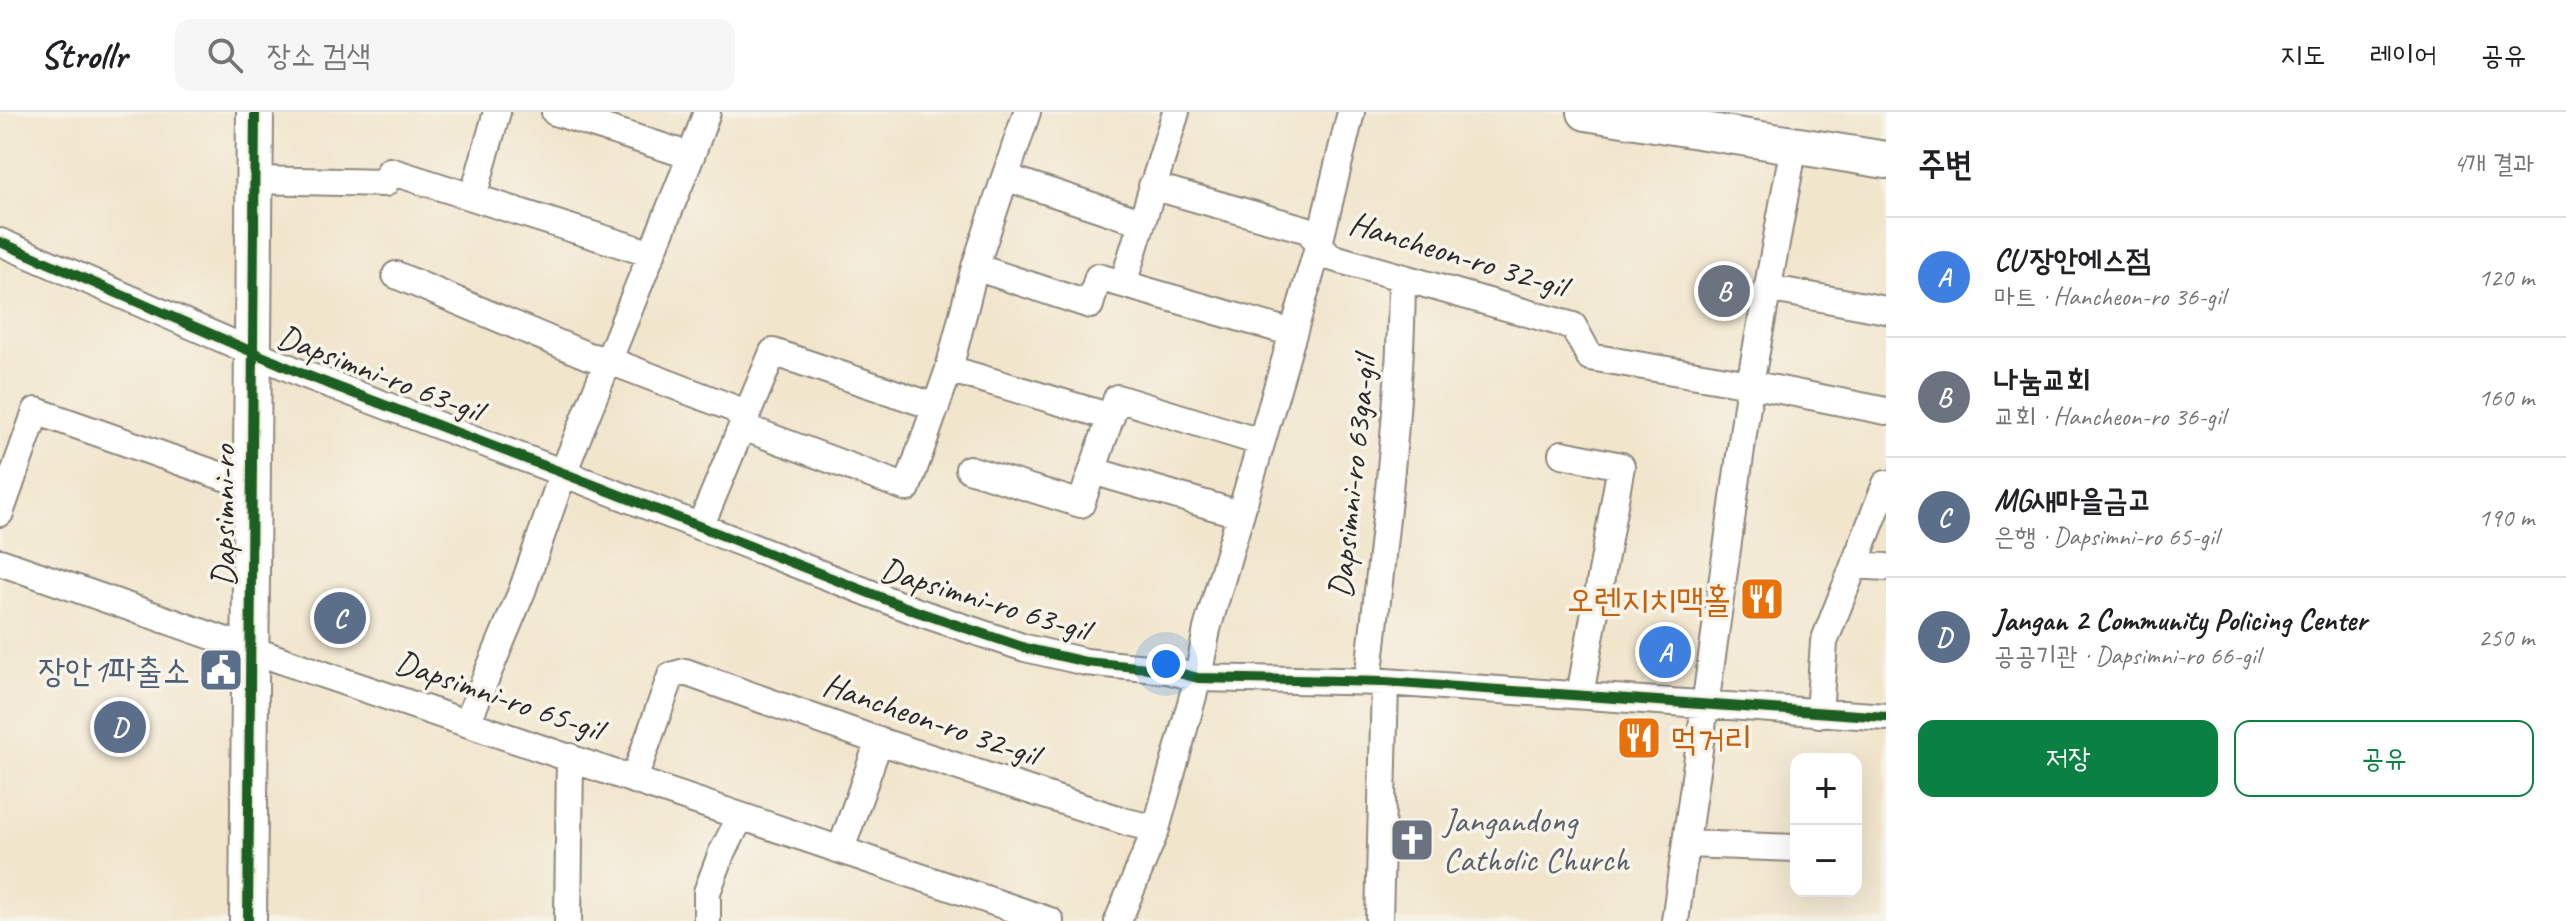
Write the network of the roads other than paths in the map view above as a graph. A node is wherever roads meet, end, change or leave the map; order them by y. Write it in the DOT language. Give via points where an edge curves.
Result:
graph roads {
  1 [pos="255,112"];
  2 [pos="497,112"];
  3 [pos="555,112"];
  4 [pos="707,112"];
  5 [pos="1027,112"];
  6 [pos="1176,112"];
  7 [pos="1351,112"];
  8 [pos="1586,112"];
  9 [pos="1794,145"];
  10 [pos="691,156"];
  11 [pos="1886,160"];
  12 [pos="1005,177"];
  13 [pos="254,180"];
  14 [pos="1152,186"];
  15 [pos="473,197"];
  16 [pos="1141,222"];
  17 [pos="0,242"];
  18 [pos="1319,244"];
  19 [pos="652,254"];
  20 [pos="975,267"];
  21 [pos="396,275"];
  22 [pos="1402,279"];
  23 [pos="1123,284"];
  24 [pos="1767,288"];
  25 [pos="1886,310"];
  26 [pos="1293,333"];
  27 [pos="253,353"];
  28 [pos="610,361"];
  29 [pos="949,369"];
  30 [pos="1750,384"];
  31 [pos="936,407"];
  32 [pos="1114,408"];
  33 [pos="1886,411"];
  34 [pos="744,420"];
  35 [pos="1260,442"];
  36 [pos="1562,454"];
  37 [pos="969,469"];
  38 [pos="1093,471"];
  39 [pos="563,473"];
  40 [pos="1886,484"];
  41 [pos="250,486"];
  42 [pos="0,513"];
  43 [pos="1239,514"];
  44 [pos="700,527"];
  45 [pos="0,562"];
  46 [pos="1855,565"];
  47 [pos="1886,567"];
  48 [pos="250,649"];
  49 [pos="685,672"];
  50 [pos="1198,678"];
  51 [pos="1377,682"];
  52 [pos="1580,695"];
  53 [pos="1706,703"];
  54 [pos="1819,714"];
  55 [pos="1886,717"];
  56 [pos="467,723"];
  57 [pos="879,741"];
  58 [pos="570,757"];
  59 [pos="634,779"];
  60 [pos="741,816"];
  61 [pos="1156,829"];
  62 [pos="1686,844"];
  63 [pos="1790,848"];
  64 [pos="841,849"];
  65 [pos="248,921"];
  66 [pos="568,921"];
  67 [pos="707,921"];
  68 [pos="1050,921"];
  69 [pos="1118,921"];
  70 [pos="1379,921"];
  71 [pos="1675,921"];
  1 -- 13 [label="main road, Dapsimni-ro"];
  2 -- 15 [label="street"];
  3 -- 10 [label="street"];
  4 -- 10 [label="street"];
  5 -- 12 [label="street"];
  6 -- 14 [label="street"];
  7 -- 18 [label="street, Hancheon-ro 32-gil"];
  8 -- 9 [label="main road"];
  9 -- 11 [label="main road"];
  9 -- 24 [label="street"];
  10 -- 19 [label="street"];
  12 -- 16 [label="street"];
  12 -- 20 [label="street"];
  13 -- 15 [label="street" via="385,183 390,171"];
  13 -- 27 [label="main road, Dapsimni-ro"];
  14 -- 16 [label="street"];
  14 -- 18 [label="street, Hancheon-ro 32-gil" via="1308,230"];
  15 -- 19 [label="street"];
  16 -- 23 [label="street"];
  17 -- 27 [label="street, Dapsimni-ro 63-gil"];
  18 -- 22 [label="street, Hancheon-ro 32-gil" via="1330,257"];
  18 -- 26 [label="street, Hancheon-ro 32-gil"];
  19 -- 28 [label="street"];
  20 -- 23 [label="street" via="1090,305 1098,277"];
  20 -- 29 [label="street"];
  21 -- 28 [label="street"];
  22 -- 30 [label="street, Hancheon-ro 32-gil" via="1573,326 1590,357"];
  22 -- 51 [label="street, Dapsimni-ro 63ga-gil"];
  23 -- 26 [label="street"];
  24 -- 25 [label="street"];
  24 -- 30 [label="street"];
  26 -- 35 [label="street, Hancheon-ro 32-gil"];
  27 -- 39 [label="street, Dapsimni-ro 63-gil"];
  27 -- 41 [label="main road, Dapsimni-ro"];
  28 -- 34 [label="street" via="735,409"];
  28 -- 39 [label="street"];
  29 -- 31 [label="street"];
  29 -- 32 [label="street"];
  30 -- 33 [label="street"];
  30 -- 53 [label="street"];
  31 -- 34 [label="street" via="773,352"];
  31 -- 34 [label="street" via="907,488 751,430"];
  32 -- 35 [label="street"];
  32 -- 38 [label="street"];
  34 -- 44 [label="street"];
  35 -- 43 [label="street, Hancheon-ro 32-gil"];
  36 -- 52 [label="street" via="1621,466"];
  37 -- 38 [label="street" via="1081,504"];
  38 -- 43 [label="street"];
  39 -- 44 [label="street, Dapsimni-ro 63-gil"];
  39 -- 56 [label="street" via="522,591"];
  40 -- 46 [label="street"];
  41 -- 42 [label="street, Dapsimni-ro" via="36,411"];
  41 -- 48 [label="main road, Dapsimni-ro"];
  43 -- 50 [label="street, Hancheon-ro 32-gil"];
  44 -- 50 [label="street, Dapsimni-ro 63-gil" via="1025,648"];
  45 -- 48 [label="street, Dapsimni-ro 65-gil"];
  46 -- 47 [label="street"];
  46 -- 54 [label="street" via="1824,642"];
  48 -- 56 [label="street, Dapsimni-ro 65-gil"];
  48 -- 65 [label="main road, Dapsimni-ro"];
  49 -- 57 [label="street, Hancheon-ro 32-gil"];
  49 -- 59 [label="street, Dapsimni-ro 65-gil" via="671,676"];
  50 -- 51 [label="street, Dapsimni-ro 63-gil"];
  50 -- 61 [label="street, Hancheon-ro 32-gil"];
  51 -- 52 [label="street, Dapsimni-ro 63-gil"];
  51 -- 70 [label="street"];
  52 -- 53 [label="street, Dapsimni-ro 63-gil"];
  53 -- 54 [label="street, Dapsimni-ro 63-gil"];
  53 -- 62 [label="street"];
  54 -- 55 [label="street, Dapsimni-ro 63-gil"];
  56 -- 58 [label="street, Dapsimni-ro 65-gil"];
  57 -- 61 [label="street, Hancheon-ro 32-gil"];
  57 -- 64 [label="street"];
  58 -- 59 [label="street, Dapsimni-ro 65-gil"];
  58 -- 66 [label="street"];
  59 -- 60 [label="street, Dapsimni-ro 65-gil"];
  60 -- 64 [label="street, Dapsimni-ro 65-gil"];
  60 -- 67 [label="street" via="707,892"];
  61 -- 69 [label="street, Hancheon-ro 32-gil"];
  62 -- 63 [label="street"];
  62 -- 71 [label="street"];
  64 -- 68 [label="street, Dapsimni-ro 65-gil"];
}
